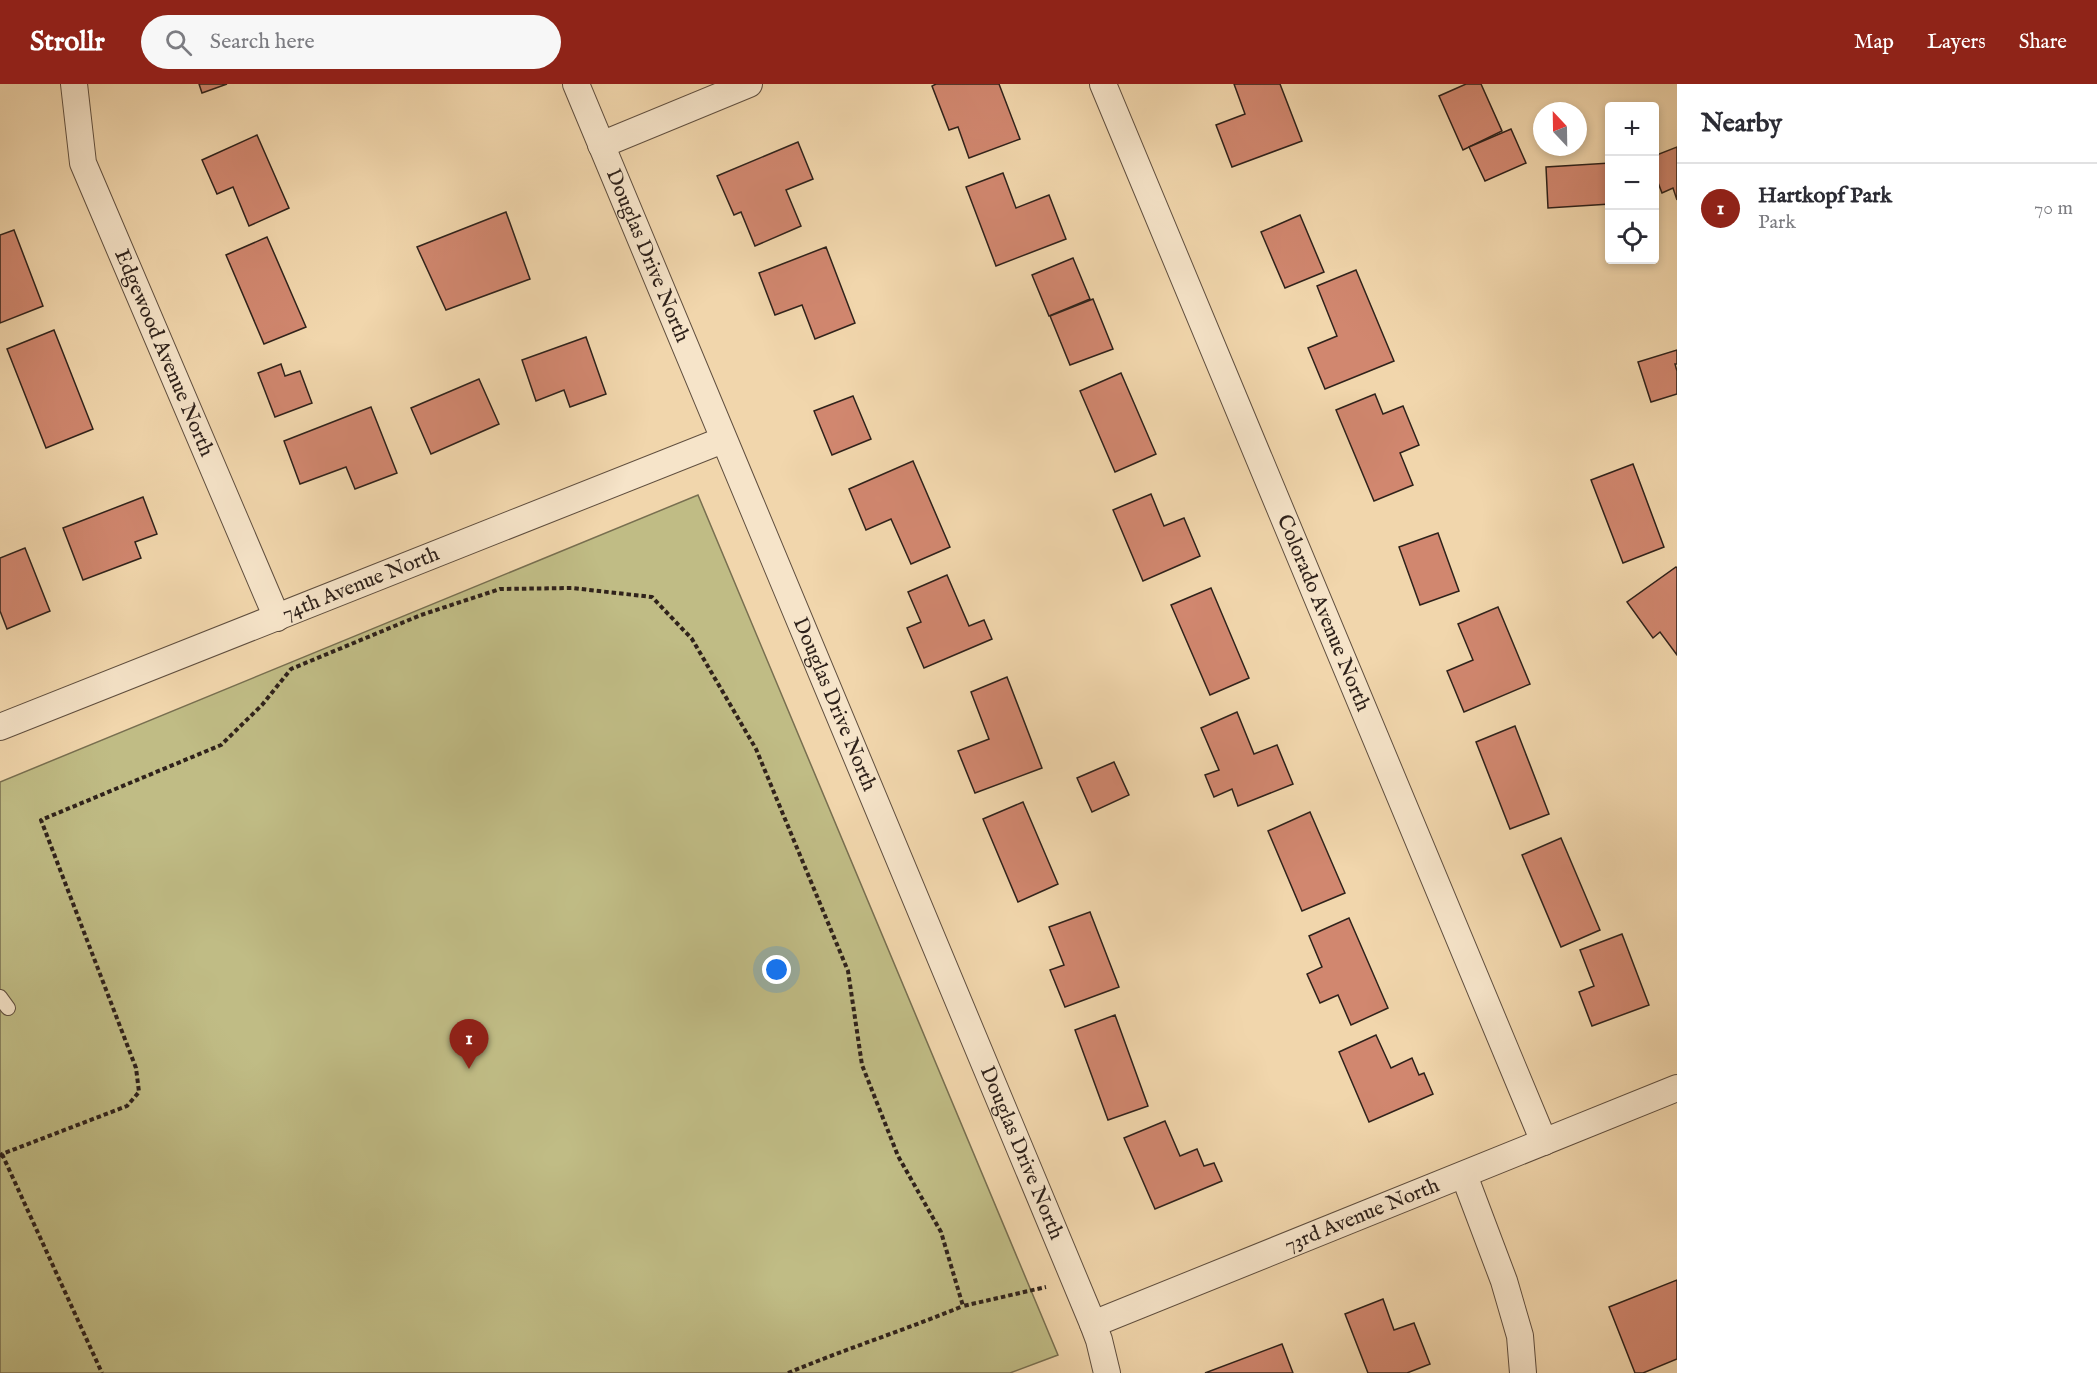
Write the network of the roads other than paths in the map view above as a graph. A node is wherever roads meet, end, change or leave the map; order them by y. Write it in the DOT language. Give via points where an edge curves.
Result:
graph roads {
  1 [pos="74,84"];
  2 [pos="576,84"];
  3 [pos="749,84"];
  4 [pos="1103,84"];
  5 [pos="601,145"];
  6 [pos="723,440"];
  7 [pos="277,618"];
  8 [pos="0,727"];
  9 [pos="1677,1088"];
  10 [pos="1544,1142"];
  11 [pos="1464,1175"];
  12 [pos="1093,1324"];
  13 [pos="1107,1373"];
  14 [pos="1523,1373"];
  1 -- 7 [label="street, Edgewood Avenue North" via="83,163"];
  2 -- 5 [label="street, Douglas Drive North"];
  3 -- 5 [label="street"];
  4 -- 10 [label="street, Colorado Avenue North"];
  5 -- 6 [label="street, Douglas Drive North"];
  6 -- 7 [label="street, 74th Avenue North"];
  6 -- 12 [label="street, Douglas Drive North"];
  7 -- 8 [label="street, 74th Avenue North"];
  9 -- 10 [label="street, 73rd Avenue North"];
  10 -- 11 [label="street, 73rd Avenue North"];
  11 -- 12 [label="street, 73rd Avenue North"];
  11 -- 14 [label="street" via="1504,1281 1520,1336"];
  12 -- 13 [label="street"];
}
